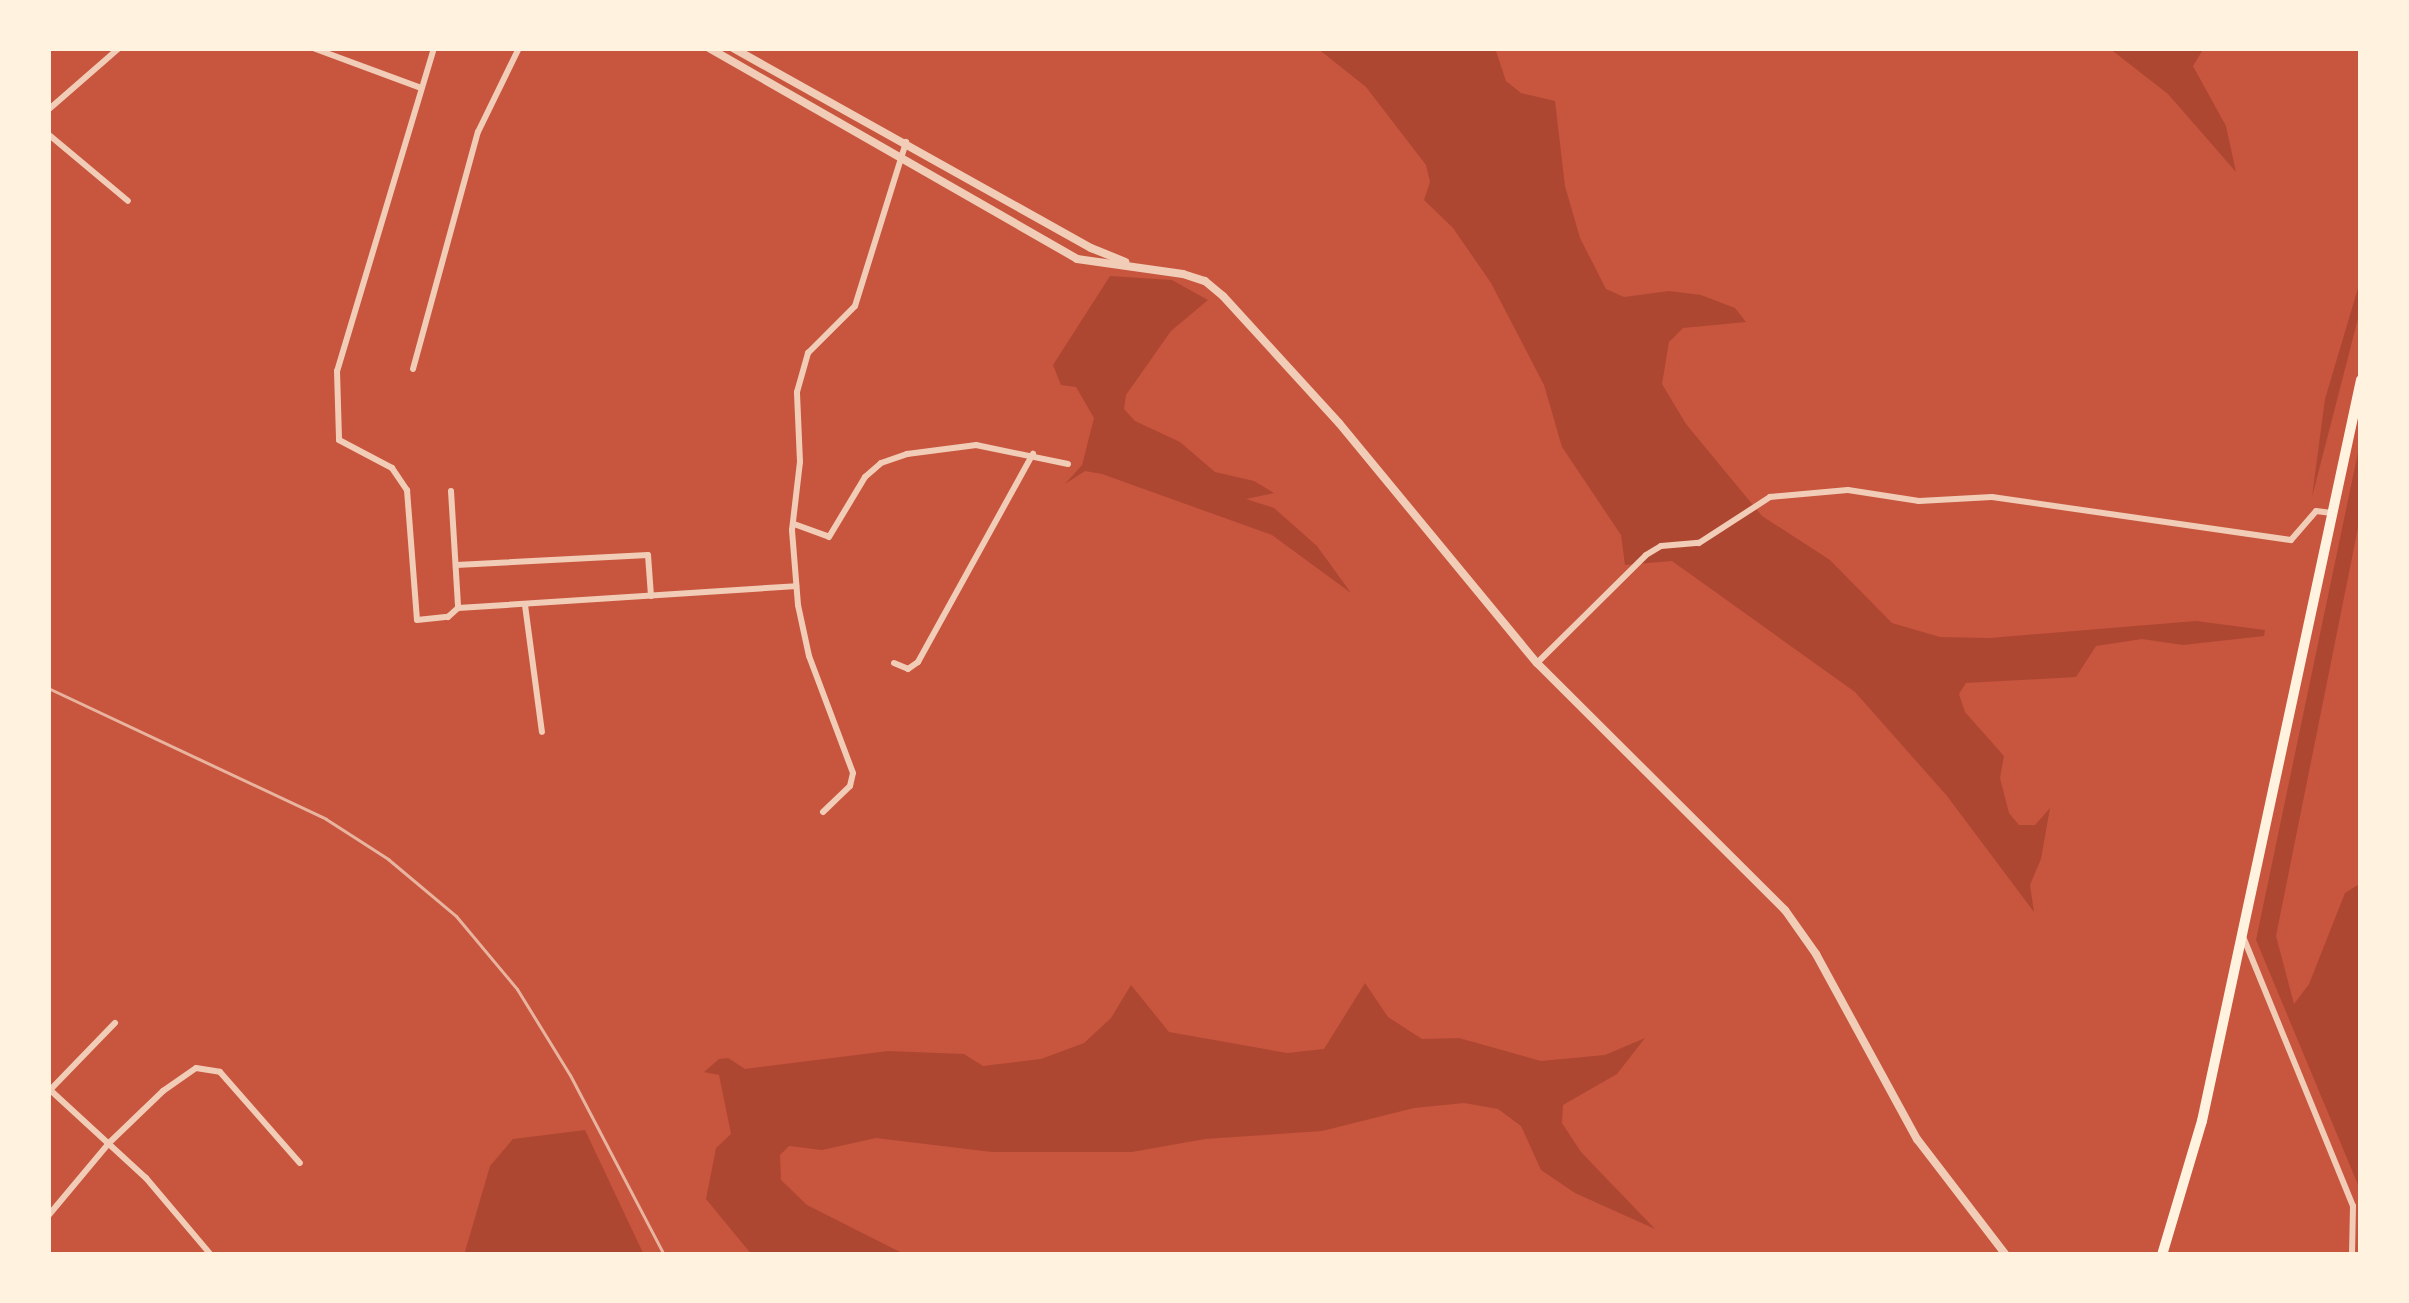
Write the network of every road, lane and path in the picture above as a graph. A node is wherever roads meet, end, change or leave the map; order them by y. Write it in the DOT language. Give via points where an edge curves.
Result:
graph roads {
  1 [pos="119,48"];
  2 [pos="313,48"];
  3 [pos="434,48"];
  4 [pos="519,48"];
  5 [pos="709,48"];
  6 [pos="733,48"];
  7 [pos="421,88"];
  8 [pos="48,110"];
  9 [pos="48,134"];
  10 [pos="906,142"];
  11 [pos="927,154"];
  12 [pos="900,161"];
  13 [pos="919,172"];
  14 [pos="128,201"];
  15 [pos="1132,264"];
  16 [pos="413,369"];
  17 [pos="2361,380"];
  18 [pos="1033,454"];
  19 [pos="1068,464"];
  20 [pos="451,490"];
  21 [pos="2332,512"];
  22 [pos="792,524"];
  23 [pos="456,566"];
  24 [pos="796,586"];
  25 [pos="651,596"];
  26 [pos="525,604"];
  27 [pos="458,608"];
  28 [pos="894,663"];
  29 [pos="1537,663"];
  30 [pos="542,732"];
  31 [pos="823,812"];
  32 [pos="2242,934"];
  33 [pos="115,1023"];
  34 [pos="49,1089"];
  35 [pos="109,1142"];
  36 [pos="300,1163"];
  37 [pos="48,1216"];
  38 [pos="211,1255"];
  39 [pos="2006,1255"];
  40 [pos="2162,1255"];
  41 [pos="2352,1255"];
  1 -- 8 [label="street"];
  2 -- 7 [label="street"];
  3 -- 7 [label="street"];
  4 -- 16 [label="street" via="478,132"];
  5 -- 12 [label="street"];
  6 -- 10 [label="street"];
  7 -- 27 [label="street" via="338,371 338,428 345,446 403,480 417,620"];
  9 -- 14 [label="street"];
  10 -- 11 [label="street"];
  10 -- 12 [label="street"];
  11 -- 13 [label="street"];
  11 -- 15 [label="street"];
  12 -- 13 [label="street"];
  12 -- 22 [label="street" via="855,306 802,364"];
  13 -- 15 [label="street" via="1077,259"];
  15 -- 29 [label="street" via="1205,281 1223,296"];
  17 -- 21 [label="main road"];
  18 -- 19 [label="street"];
  18 -- 22 [label="street" via="976,445 908,454 865,477 829,537"];
  18 -- 28 [label="street" via="918,662 908,669"];
  20 -- 23 [label="street"];
  21 -- 29 [label="street" via="2316,511 2291,540 1992,497 1918,501 1848,490 1770,497 1699,543 1646,555"];
  21 -- 32 [label="main road"];
  22 -- 24 [label="street"];
  23 -- 25 [label="street" via="648,556"];
  23 -- 27 [label="street"];
  24 -- 25 [label="street"];
  24 -- 31 [label="street" via="809,656 854,773"];
  25 -- 26 [label="street"];
  26 -- 27 [label="street"];
  26 -- 30 [label="street"];
  29 -- 39 [label="street" via="1785,910 1918,1139"];
  32 -- 40 [label="main road" via="2202,1121"];
  32 -- 41 [label="street" via="2353,1206"];
  33 -- 34 [label="street"];
  34 -- 35 [label="street"];
  35 -- 36 [label="street" via="186,1073 207,1068 220,1072"];
  35 -- 37 [label="street"];
  35 -- 38 [label="street"];
}
